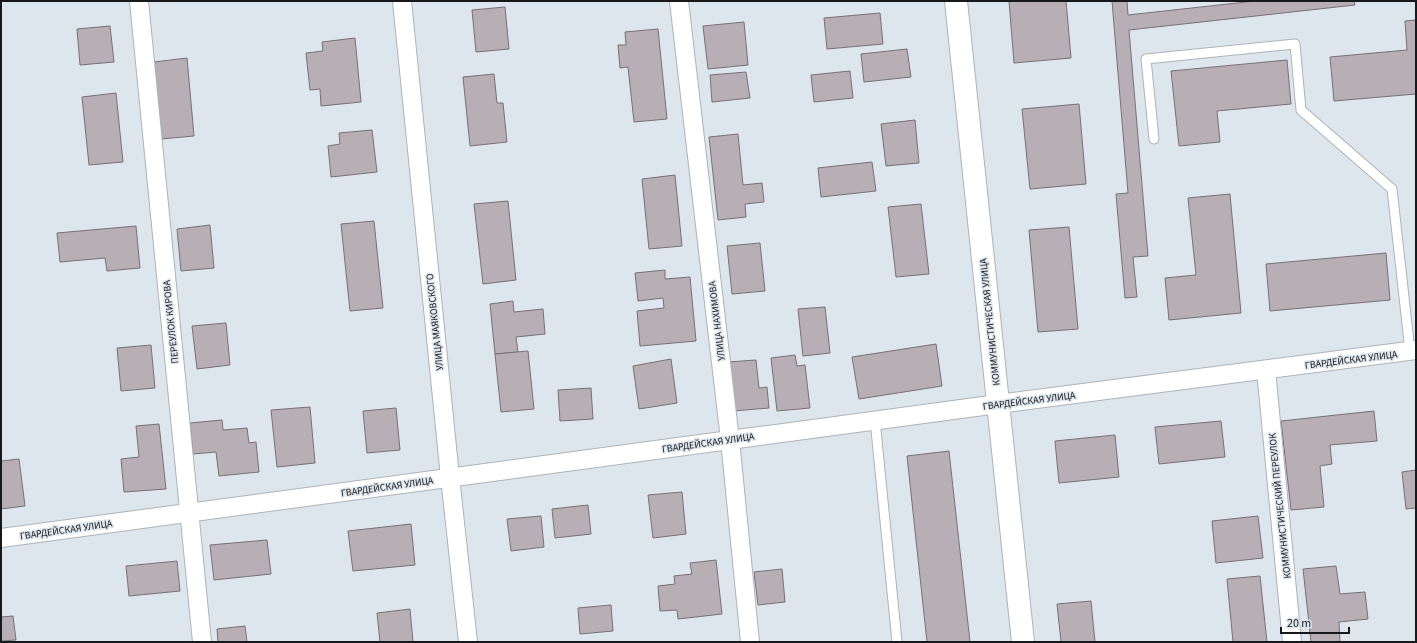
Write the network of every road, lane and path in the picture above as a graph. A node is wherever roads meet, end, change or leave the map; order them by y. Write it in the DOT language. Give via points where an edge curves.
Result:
graph roads {
  1 [pos="139,1"];
  2 [pos="402,1"];
  3 [pos="679,1"];
  4 [pos="956,1"];
  5 [pos="1154,138"];
  6 [pos="1413,351"];
  7 [pos="1266,370"];
  8 [pos="998,404"];
  9 [pos="875,420"];
  10 [pos="730,440"];
  11 [pos="450,477"];
  12 [pos="189,513"];
  13 [pos="1,538"];
  14 [pos="202,642"];
  15 [pos="468,642"];
  16 [pos="750,642"];
  17 [pos="897,642"];
  18 [pos="1023,642"];
  19 [pos="1292,642"];
  1 -- 12 [label="street, ПЕРЕУЛОК КИРОВА"];
  2 -- 11 [label="street, УЛИЦА МАЯКОВСКОГО"];
  3 -- 10 [label="street, УЛИЦА НАХИМОВА"];
  4 -- 8 [label="street, КОММУНИСТИЧЕСКАЯ УЛИЦА"];
  5 -- 6 [label="lane" via="1146,59 1295,44 1301,110 1392,190"];
  6 -- 7 [label="street, ГВАРДЕЙСКАЯ УЛИЦА"];
  7 -- 8 [label="street, ГВАРДЕЙСКАЯ УЛИЦА"];
  7 -- 19 [label="street, КОММУНИСТИЧЕСКИЙ ПЕРЕУЛОК"];
  8 -- 9 [label="street, ГВАРДЕЙСКАЯ УЛИЦА"];
  8 -- 18 [label="street, КОММУНИСТИЧЕСКАЯ УЛИЦА"];
  9 -- 10 [label="street, ГВАРДЕЙСКАЯ УЛИЦА"];
  9 -- 17 [label="lane"];
  10 -- 11 [label="street, ГВАРДЕЙСКАЯ УЛИЦА"];
  10 -- 16 [label="street, УЛИЦА НАХИМОВА"];
  11 -- 12 [label="street, ГВАРДЕЙСКАЯ УЛИЦА"];
  11 -- 15 [label="street, УЛИЦА МАЯКОВСКОГО"];
  12 -- 13 [label="street, ГВАРДЕЙСКАЯ УЛИЦА"];
  12 -- 14 [label="street, ПЕРЕУЛОК КИРОВА"];
}
